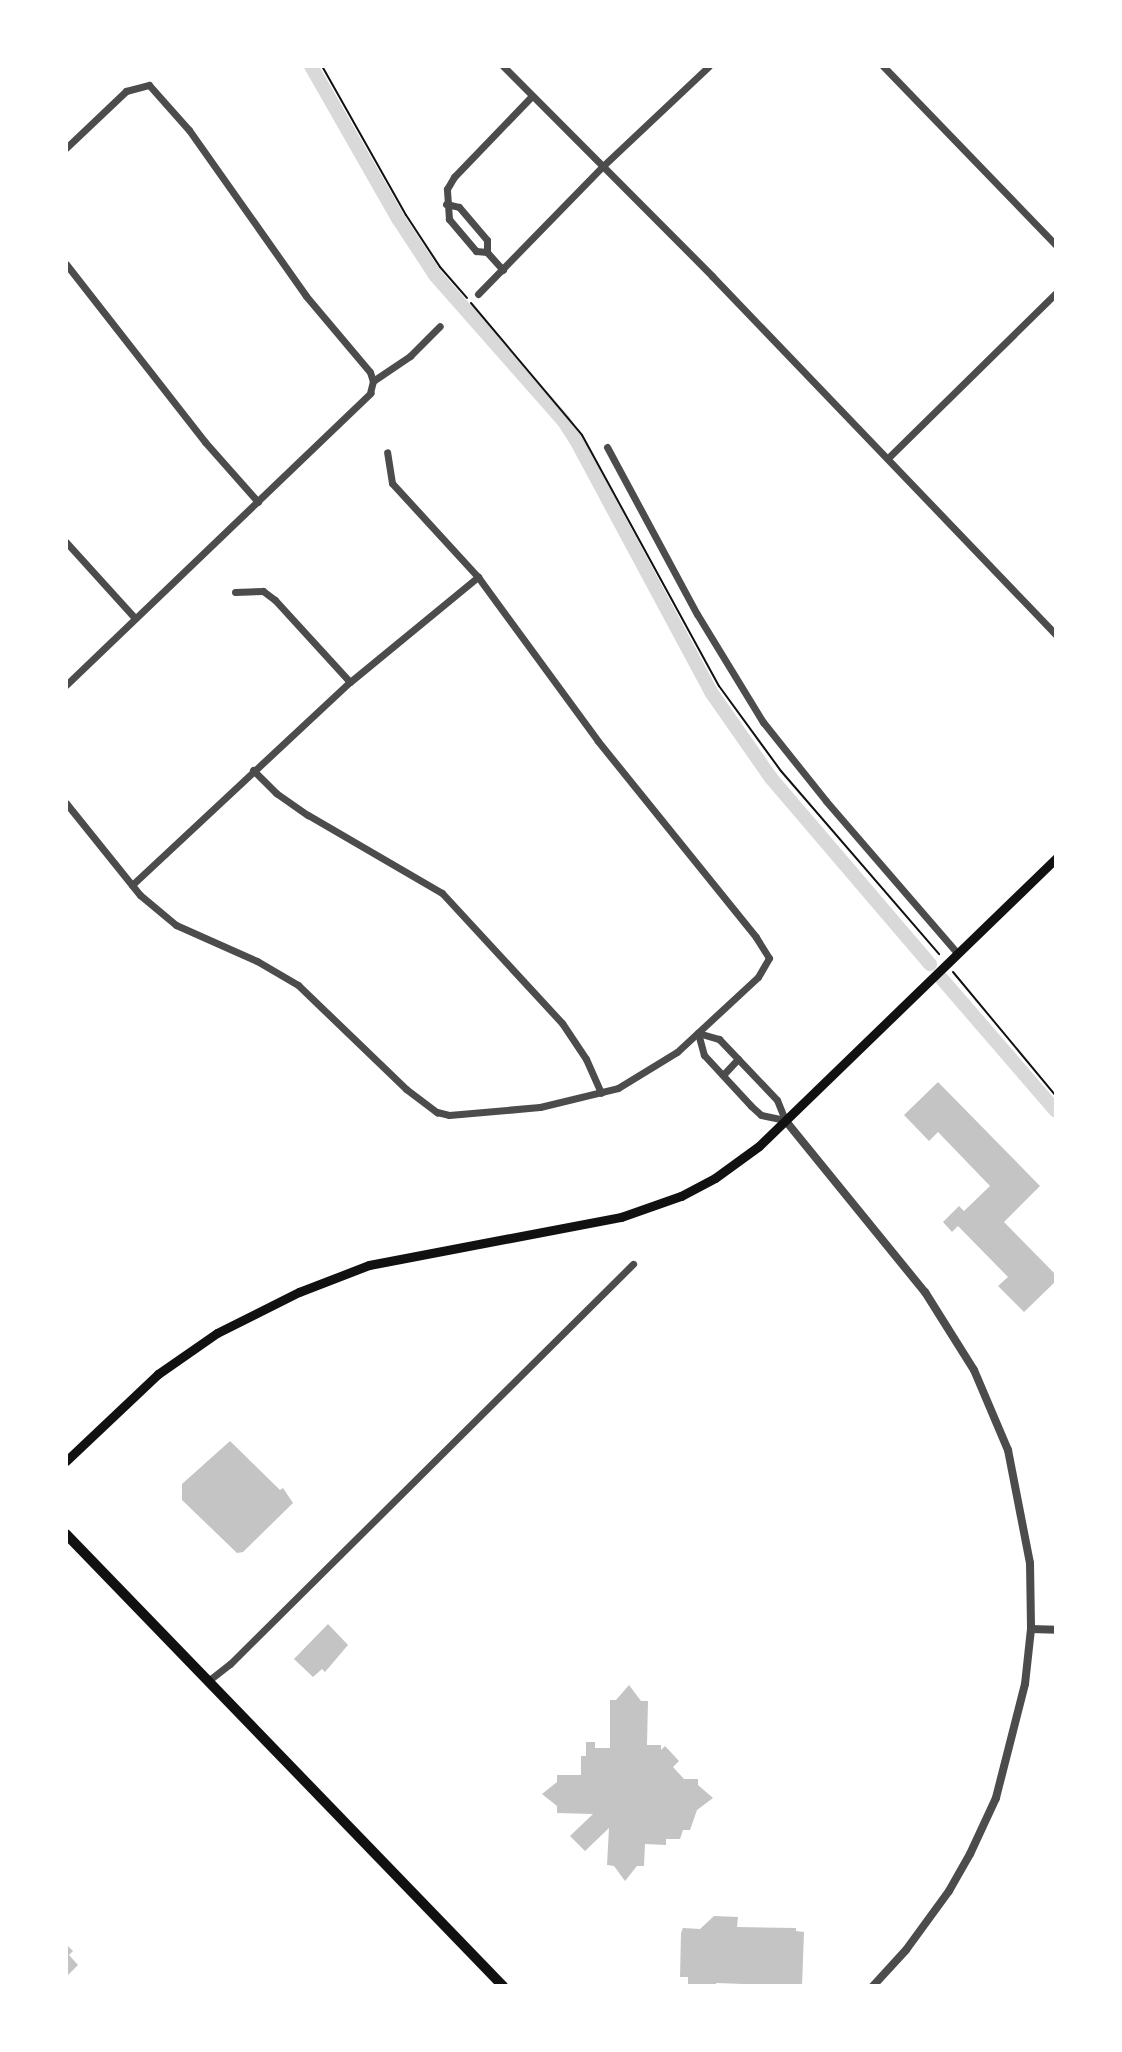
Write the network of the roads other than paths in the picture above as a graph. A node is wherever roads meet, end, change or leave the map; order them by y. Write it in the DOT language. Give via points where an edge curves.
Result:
graph roads {
  1 [pos="503,66"];
  2 [pos="709,66"];
  3 [pos="883,66"];
  4 [pos="532,96"];
  5 [pos="66,148"];
  6 [pos="604,165"];
  7 [pos="446,204"];
  8 [pos="472,224"];
  9 [pos="462,234"];
  10 [pos="1056,245"];
  11 [pos="487,252"];
  12 [pos="66,264"];
  13 [pos="503,270"];
  14 [pos="1056,293"];
  15 [pos="478,294"];
  16 [pos="440,326"];
  17 [pos="373,381"];
  18 [pos="607,447"];
  19 [pos="387,452"];
  20 [pos="888,458"];
  21 [pos="258,502"];
  22 [pos="66,542"];
  23 [pos="478,577"];
  24 [pos="235,592"];
  25 [pos="135,618"];
  26 [pos="1056,635"];
  27 [pos="350,682"];
  28 [pos="66,685"];
  29 [pos="253,770"];
  30 [pos="66,803"];
  31 [pos="1056,858"];
  32 [pos="132,885"];
  33 [pos="957,953"];
  34 [pos="698,1033"];
  35 [pos="738,1059"];
  36 [pos="723,1075"];
  37 [pos="601,1093"];
  38 [pos="785,1120"];
  39 [pos="633,1264"];
  40 [pos="66,1461"];
  41 [pos="66,1534"];
  42 [pos="1031,1629"];
  43 [pos="1056,1630"];
  44 [pos="208,1681"];
  45 [pos="503,1986"];
  46 [pos="873,1986"];
  1 -- 4 [label="street"];
  2 -- 6 [label="street"];
  3 -- 10 [label="street"];
  4 -- 6 [label="street"];
  4 -- 7 [label="street" via="454,177"];
  5 -- 17 [label="street" via="126,91 149,85 189,130"];
  6 -- 13 [label="street"];
  6 -- 20 [label="street"];
  7 -- 8 [label="street" via="459,207"];
  7 -- 9 [label="street" via="449,219"];
  8 -- 9 [label="street"];
  8 -- 11 [label="street" via="487,240"];
  9 -- 11 [label="street" via="476,251"];
  11 -- 13 [label="street"];
  12 -- 21 [label="street"];
  13 -- 15 [label="street"];
  14 -- 20 [label="street"];
  16 -- 17 [label="street" via="410,356"];
  17 -- 21 [label="street" via="370,393"];
  18 -- 33 [label="street" via="697,614 763,722"];
  19 -- 23 [label="street" via="392,483"];
  20 -- 26 [label="street"];
  21 -- 25 [label="street"];
  22 -- 25 [label="street"];
  23 -- 27 [label="street"];
  23 -- 34 [label="street" via="598,741 769,958 758,977"];
  24 -- 27 [label="street" via="263,591 275,600"];
  25 -- 28 [label="street"];
  27 -- 29 [label="street"];
  29 -- 32 [label="street"];
  29 -- 37 [label="street" via="308,815 442,893 562,1023"];
  30 -- 32 [label="street"];
  31 -- 33 [label="main road"];
  32 -- 37 [label="street" via="176,925 298,985 437,1112 509,1111"];
  33 -- 38 [label="main road"];
  34 -- 35 [label="street" via="719,1039"];
  34 -- 36 [label="street" via="704,1055"];
  34 -- 37 [label="street" via="657,1067"];
  35 -- 36 [label="street"];
  35 -- 38 [label="street" via="777,1100"];
  36 -- 38 [label="street" via="761,1115"];
  38 -- 40 [label="main road" via="715,1178 652,1207 565,1229 369,1265 259,1310 158,1374"];
  38 -- 42 [label="street" via="925,1292 974,1370 1008,1450 1021,1503 1030,1563"];
  39 -- 44 [label="street"];
  41 -- 44 [label="main road"];
  42 -- 43 [label="street"];
  42 -- 46 [label="street" via="1017,1725 986,1823 938,1907"];
  44 -- 45 [label="main road"];
}
